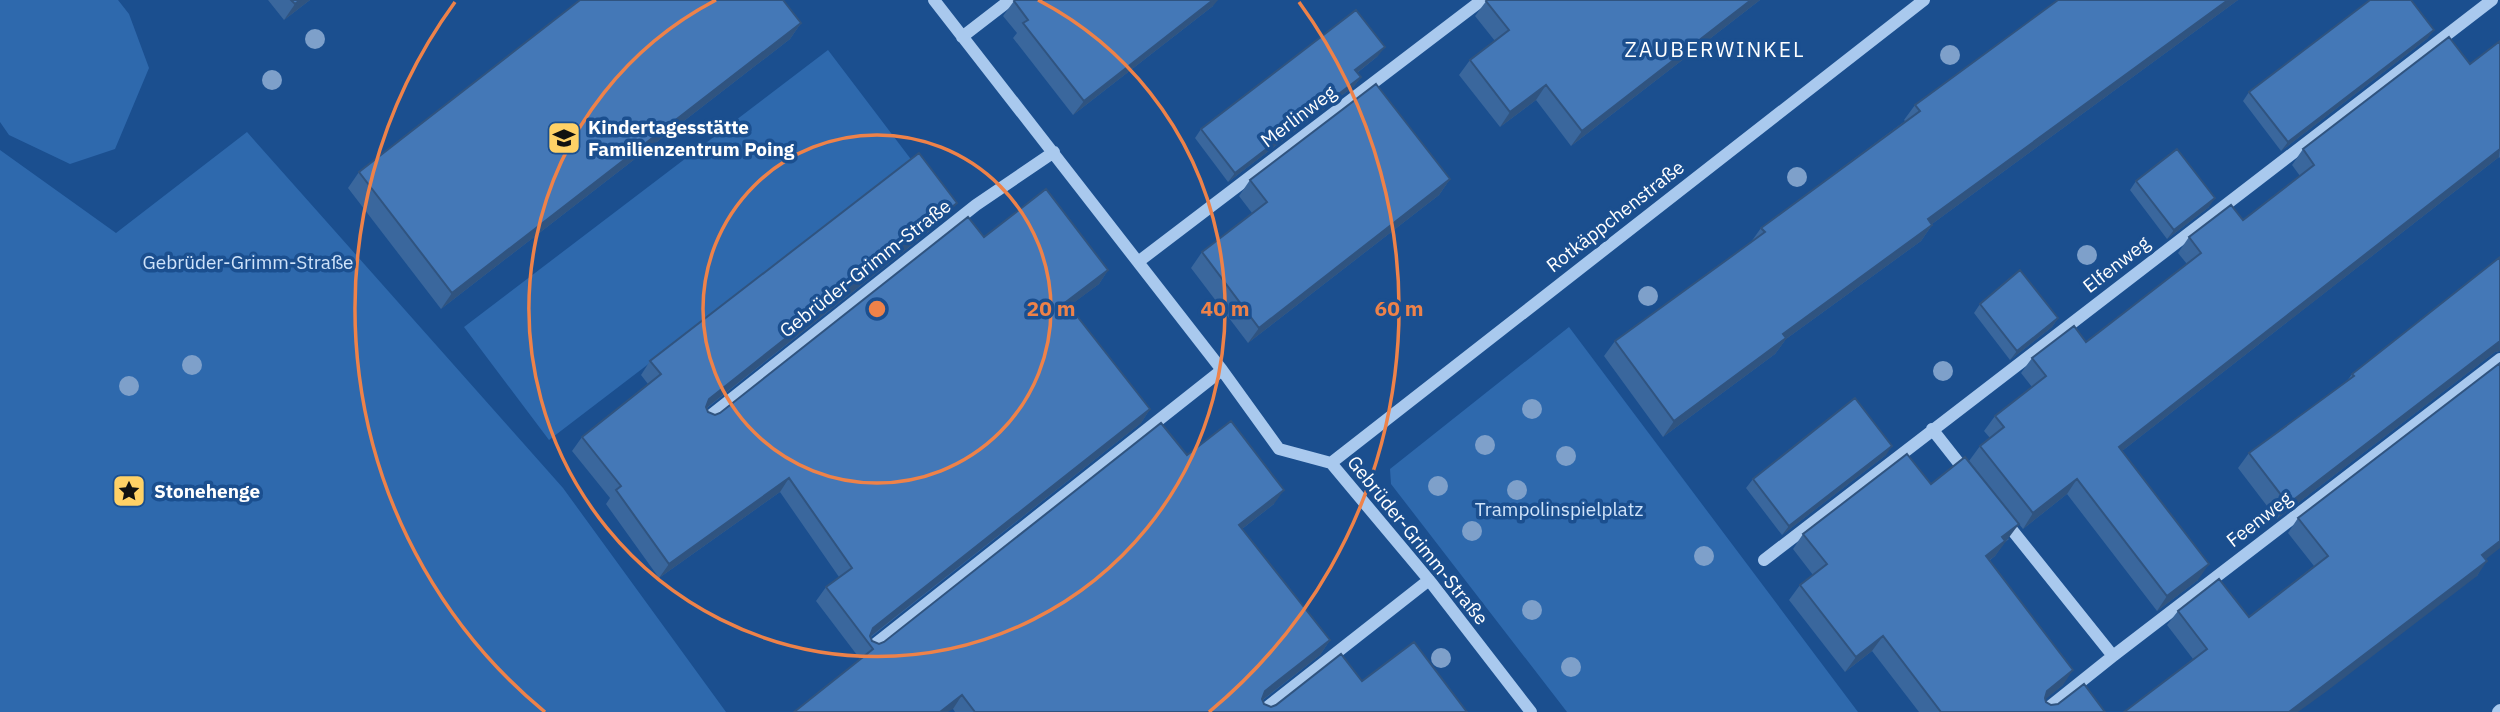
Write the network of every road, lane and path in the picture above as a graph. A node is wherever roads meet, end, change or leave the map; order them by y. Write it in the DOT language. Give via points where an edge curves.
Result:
graph roads {
  1 [pos="934,0"];
  2 [pos="1010,0"];
  3 [pos="1482,0"];
  4 [pos="1924,0"];
  5 [pos="2491,0"];
  6 [pos="962,37"];
  7 [pos="1054,152"];
  8 [pos="1138,262"];
  9 [pos="2500,359"];
  10 [pos="1222,370"];
  11 [pos="705,420"];
  12 [pos="1932,429"];
  13 [pos="1331,463"];
  14 [pos="1975,483"];
  15 [pos="1992,505"];
  16 [pos="1764,560"];
  17 [pos="1429,580"];
  18 [pos="869,649"];
  19 [pos="2113,656"];
  20 [pos="1261,712"];
  21 [pos="1531,712"];
  22 [pos="2043,712"];
  1 -- 6 [label="street, Gebrüder-Grimm-Straße"];
  2 -- 6 [label="street"];
  3 -- 8 [label="street, Merlinweg"];
  4 -- 13 [label="street, Rotkäppchenstraße"];
  5 -- 12 [label="street, Elfenweg"];
  6 -- 7 [label="street, Gebrüder-Grimm-Straße"];
  7 -- 8 [label="street, Gebrüder-Grimm-Straße"];
  7 -- 11 [label="street, Gebrüder-Grimm-Straße" via="976,205"];
  8 -- 10 [label="street, Gebrüder-Grimm-Straße"];
  9 -- 19 [label="street, Feenweg"];
  10 -- 13 [label="street, Gebrüder-Grimm-Straße" via="1279,449"];
  10 -- 18 [label="street"];
  12 -- 14 [label="street"];
  12 -- 16 [label="street, Elfenweg"];
  13 -- 17 [label="street, Gebrüder-Grimm-Straße"];
  15 -- 19 [label="street"];
  17 -- 20 [label="street"];
  17 -- 21 [label="street, Gebrüder-Grimm-Straße"];
  19 -- 22 [label="street, Feenweg"];
}
